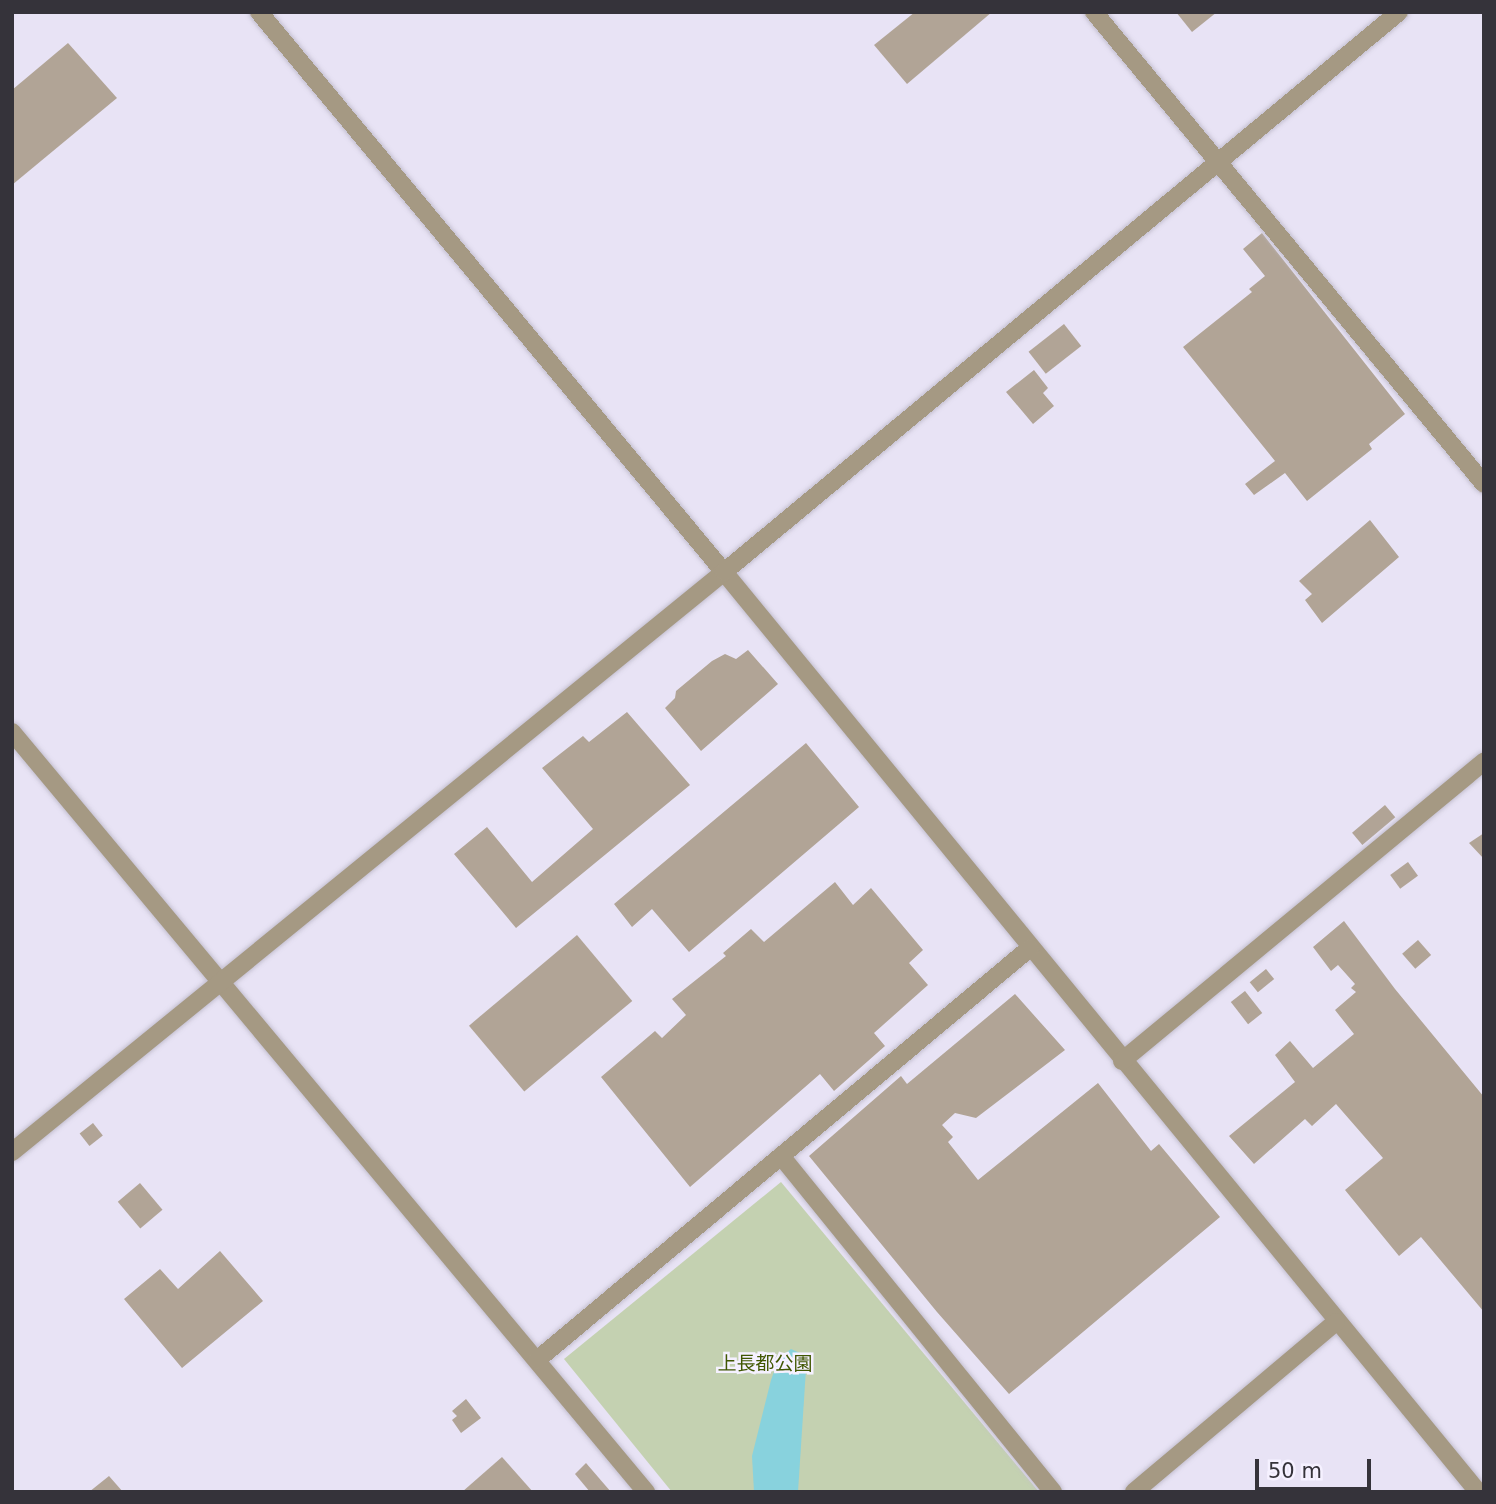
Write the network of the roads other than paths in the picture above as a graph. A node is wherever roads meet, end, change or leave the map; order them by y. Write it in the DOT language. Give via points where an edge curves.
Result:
graph roads {
  1 [pos="259,12"];
  2 [pos="1094,12"];
  3 [pos="1399,12"];
  4 [pos="1218,163"];
  5 [pos="1484,484"];
  6 [pos="724,572"];
  7 [pos="12,732"];
  8 [pos="1484,761"];
  9 [pos="1030,948"];
  10 [pos="218,981"];
  11 [pos="1122,1061"];
  12 [pos="12,1152"];
  13 [pos="781,1156"];
  14 [pos="1336,1322"];
  15 [pos="537,1360"];
  16 [pos="646,1492"];
  17 [pos="1053,1492"];
  18 [pos="1134,1492"];
  19 [pos="1478,1492"];
  1 -- 6 [label="street"];
  2 -- 4 [label="street"];
  3 -- 4 [label="street"];
  4 -- 5 [label="street"];
  4 -- 6 [label="street"];
  6 -- 9 [label="street"];
  6 -- 10 [label="street"];
  7 -- 10 [label="street"];
  8 -- 11 [label="street"];
  9 -- 11 [label="street"];
  9 -- 13 [label="street"];
  10 -- 12 [label="street"];
  10 -- 15 [label="street"];
  11 -- 14 [label="street"];
  13 -- 15 [label="street"];
  13 -- 17 [label="street"];
  14 -- 18 [label="street"];
  14 -- 19 [label="street"];
  15 -- 16 [label="street"];
}
